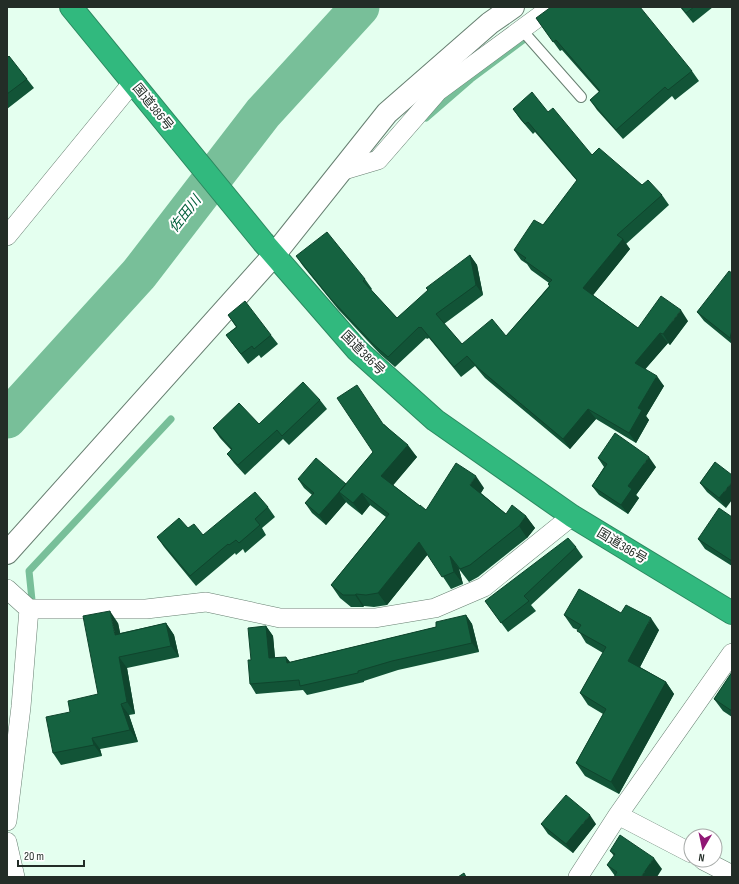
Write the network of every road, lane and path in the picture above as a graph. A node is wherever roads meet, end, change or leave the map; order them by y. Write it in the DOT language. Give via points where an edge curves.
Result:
graph roads {
  1 [pos="71,7"];
  2 [pos="513,7"];
  3 [pos="552,7"];
  4 [pos="522,30"];
  5 [pos="133,82"];
  6 [pos="581,97"];
  7 [pos="341,171"];
  8 [pos="7,236"];
  9 [pos="268,249"];
  10 [pos="572,516"];
  11 [pos="7,553"];
  12 [pos="7,589"];
  13 [pos="29,609"];
  14 [pos="732,613"];
  15 [pos="732,653"];
  16 [pos="618,815"];
  17 [pos="7,821"];
  18 [pos="7,842"];
  19 [pos="683,850"];
  20 [pos="718,868"];
  21 [pos="732,875"];
  22 [pos="15,877"];
  23 [pos="578,877"];
  1 -- 5 [label="highway, 国道386号"];
  2 -- 7 [label="street" via="490,23 387,113"];
  3 -- 4 [label="street"];
  4 -- 6 [label="lane"];
  4 -- 7 [label="street" via="438,91 378,160"];
  5 -- 8 [label="street"];
  5 -- 9 [label="highway, 国道386号"];
  7 -- 9 [label="street"];
  9 -- 10 [label="highway, 国道386号" via="357,350 435,420"];
  9 -- 11 [label="street"];
  10 -- 13 [label="street" via="484,587 435,608 376,618 280,618 206,602 146,608"];
  10 -- 14 [label="highway, 国道386号"];
  12 -- 13 [label="street"];
  13 -- 17 [label="street" via="21,707"];
  15 -- 16 [label="street"];
  16 -- 19 [label="street"];
  16 -- 23 [label="street"];
  18 -- 22 [label="street"];
  20 -- 21 [label="street"];
}
